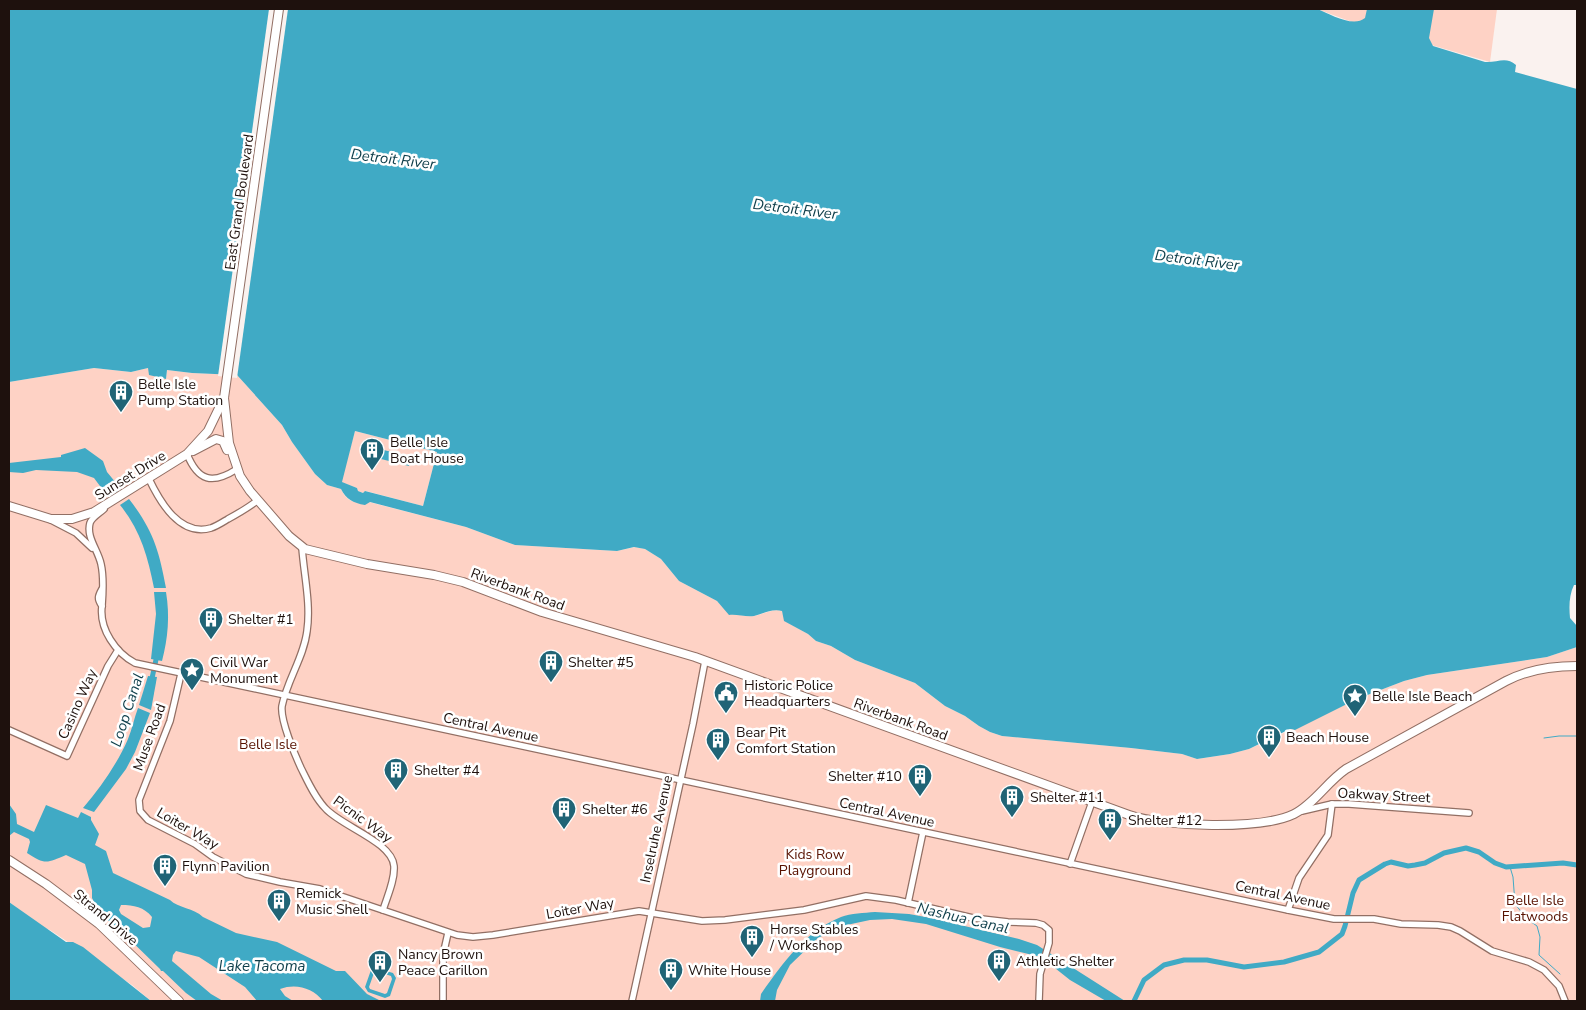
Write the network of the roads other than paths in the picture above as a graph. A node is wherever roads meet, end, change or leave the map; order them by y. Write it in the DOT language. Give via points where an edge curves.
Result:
graph roads {
  1 [pos="279,9"];
  2 [pos="224,396"];
  3 [pos="187,454"];
  4 [pos="237,469"];
  5 [pos="148,479"];
  6 [pos="9,500"];
  7 [pos="114,500"];
  8 [pos="258,500"];
  9 [pos="9,506"];
  10 [pos="19,508"];
  11 [pos="42,517"];
  12 [pos="302,548"];
  13 [pos="97,553"];
  14 [pos="118,650"];
  15 [pos="705,661"];
  16 [pos="1577,666"];
  17 [pos="181,674"];
  18 [pos="285,696"];
  19 [pos="9,730"];
  20 [pos="680,780"];
  21 [pos="1092,802"];
  22 [pos="1332,804"];
  23 [pos="139,808"];
  24 [pos="1298,812"];
  25 [pos="1468,813"];
  26 [pos="923,832"];
  27 [pos="9,860"];
  28 [pos="1070,864"];
  29 [pos="908,903"];
  30 [pos="383,910"];
  31 [pos="1288,910"];
  32 [pos="651,912"];
  33 [pos="448,933"];
  34 [pos="179,1001"];
  35 [pos="443,1001"];
  36 [pos="632,1001"];
  37 [pos="1039,1001"];
  38 [pos="1565,1001"];
  1 -- 2 [label="street, East Grand Boulevard"];
  2 -- 3 [label="street, Sunset Drive" via="208,432"];
  2 -- 4 [label="street, Riverbank Road" via="227,433"];
  3 -- 4 [label="street" via="194,468 204,477 220,479"];
  3 -- 4 [label="street" via="219,439"];
  3 -- 5 [label="street, Sunset Drive"];
  4 -- 8 [label="street, Riverbank Road"];
  5 -- 7 [label="street, Sunset Drive"];
  5 -- 8 [label="street" via="177,520 194,528 216,526"];
  6 -- 10 [label="street, Sunset Drive"];
  7 -- 11 [label="street, Sunset Drive" via="78,518"];
  7 -- 13 [label="street" via="90,523"];
  8 -- 12 [label="street, Riverbank Road"];
  9 -- 10 [label="street, Sunset Drive"];
  10 -- 11 [label="street, Sunset Drive"];
  11 -- 13 [label="street" via="76,532"];
  12 -- 15 [label="street, Riverbank Road" via="463,582 542,612"];
  12 -- 18 [label="street, Picnic Way" via="307,632"];
  13 -- 14 [label="street" via="101,564 106,630"];
  14 -- 17 [label="street, Central Avenue" via="136,664"];
  14 -- 19 [label="street, Casino Way" via="67,756"];
  15 -- 20 [label="street, Inselruhe Avenue"];
  15 -- 21 [label="street, Riverbank Road"];
  16 -- 24 [label="street, Riverbank Road" via="1530,672 1506,681 1346,769"];
  17 -- 18 [label="street, Central Avenue"];
  17 -- 23 [label="street, Muse Road" via="170,721 139,800"];
  18 -- 20 [label="street, Central Avenue"];
  18 -- 30 [label="street, Picnic Way" via="282,711 290,741 317,799 333,815 383,848 391,857 394,872"];
  20 -- 26 [label="street, Central Avenue"];
  20 -- 32 [label="street, Inselruhe Avenue"];
  21 -- 24 [label="street, Riverbank Road" via="1150,821 1195,824 1258,823"];
  21 -- 28 [label="street"];
  22 -- 24 [label="street, Oakway Street"];
  22 -- 25 [label="street, Oakway Street"];
  22 -- 31 [label="street" via="1328,835 1301,875"];
  23 -- 30 [label="street, Loiter Way" via="148,820 246,874 320,889"];
  26 -- 28 [label="street, Central Avenue"];
  26 -- 29 [label="street"];
  27 -- 34 [label="street, Strand Drive" via="99,924"];
  28 -- 31 [label="street, Central Avenue"];
  29 -- 32 [label="street, Loiter Way" via="866,896 804,910 712,921"];
  29 -- 37 [label="street, Loiter Way" via="973,918 1043,925 1049,930 1049,943 1040,974"];
  30 -- 33 [label="street, Loiter Way"];
  31 -- 38 [label="street, Central Avenue" via="1334,919 1374,919 1444,926 1460,931 1492,951 1544,970 1559,986"];
  32 -- 33 [label="street, Loiter Way" via="616,914 493,935 473,937"];
  32 -- 36 [label="street, Inselruhe Avenue"];
  33 -- 35 [label="street" via="443,955"];
}
